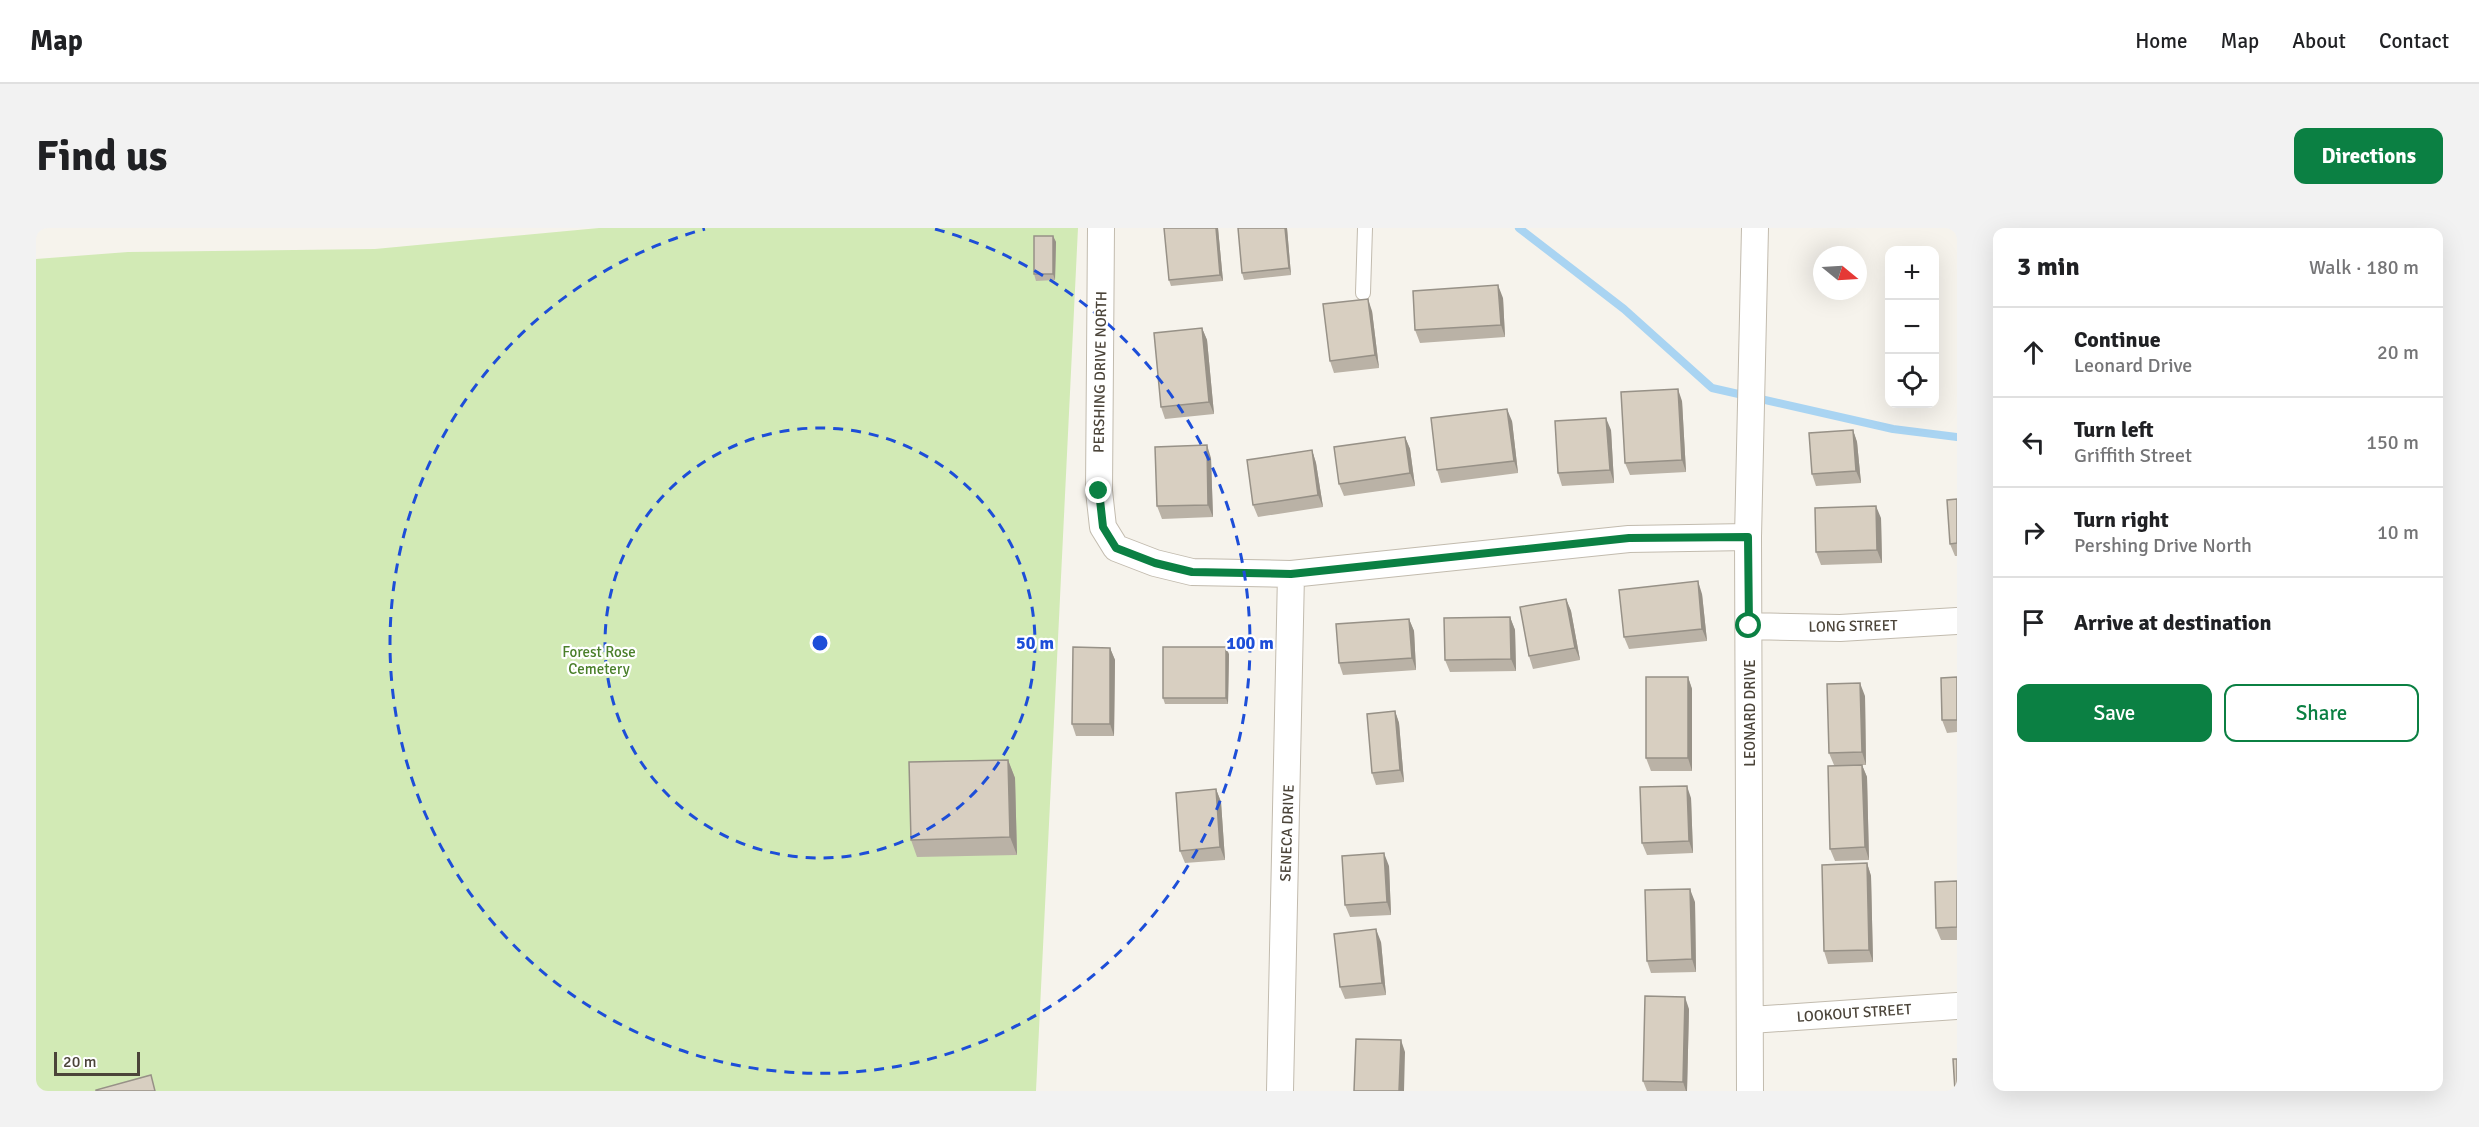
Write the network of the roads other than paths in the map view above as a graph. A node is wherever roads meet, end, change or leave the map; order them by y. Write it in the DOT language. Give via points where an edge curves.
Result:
graph roads {
  1 [pos="1101,228"];
  2 [pos="1365,228"];
  3 [pos="1755,228"];
  4 [pos="1363,293"];
  5 [pos="1748,537"];
  6 [pos="1291,574"];
  7 [pos="1957,621"];
  8 [pos="1749,626"];
  9 [pos="1957,1006"];
  10 [pos="1751,1020"];
  11 [pos="1280,1091"];
  12 [pos="1750,1091"];
  1 -- 6 [label="street, PERSHING DRIVE NORTH" via="1099,491 1103,527 1116,548 1155,563 1192,572"];
  2 -- 4 [label="lane"];
  3 -- 5 [label="street, LEONARD DRIVE"];
  5 -- 6 [label="street" via="1629,538"];
  5 -- 8 [label="street, LEONARD DRIVE"];
  6 -- 11 [label="street, SENECA DRIVE"];
  7 -- 8 [label="street, LONG STREET" via="1840,628"];
  8 -- 10 [label="street, LEONARD DRIVE"];
  9 -- 10 [label="street, LOOKOUT STREET"];
  10 -- 12 [label="street, LEONARD DRIVE"];
}
